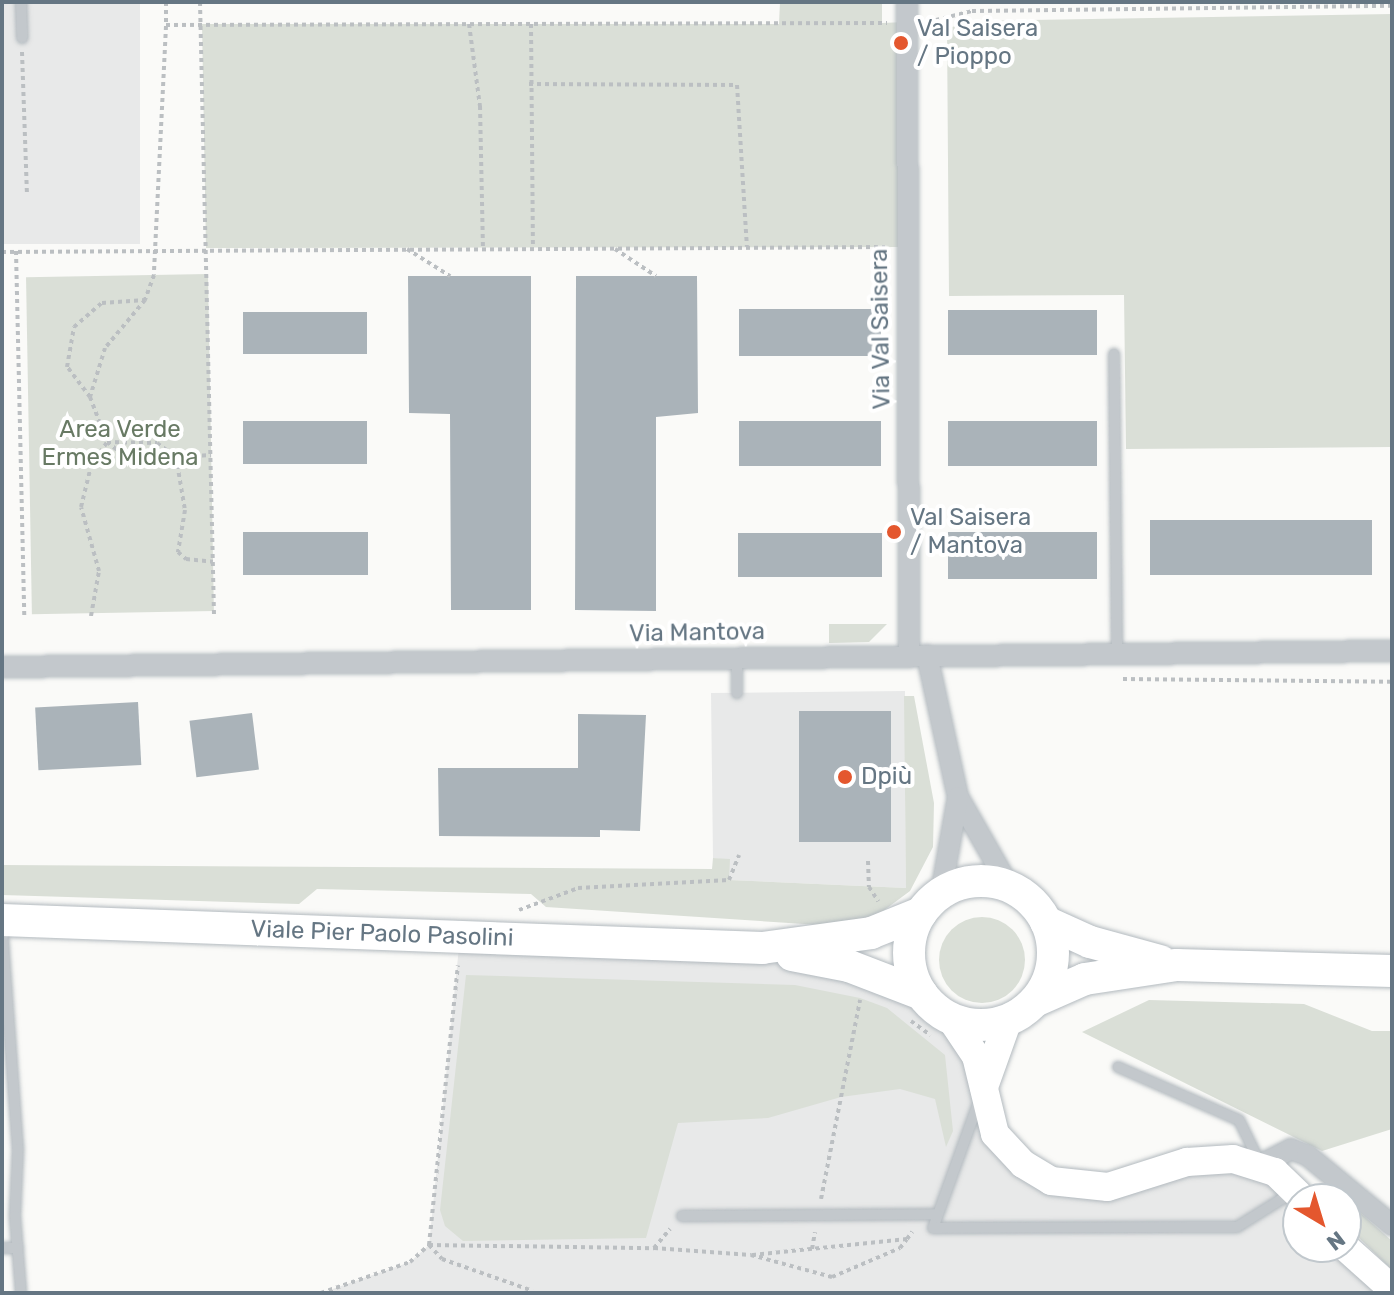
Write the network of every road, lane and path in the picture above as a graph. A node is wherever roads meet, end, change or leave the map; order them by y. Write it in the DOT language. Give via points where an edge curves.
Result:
graph roads {
  1 [pos="21,2"];
  2 [pos="166,2"];
  3 [pos="200,2"];
  4 [pos="907,2"];
  5 [pos="1392,6"];
  6 [pos="928,22"];
  7 [pos="881,23"];
  8 [pos="202,24"];
  9 [pos="469,24"];
  10 [pos="531,24"];
  11 [pos="166,25"];
  12 [pos="22,38"];
  13 [pos="529,84"];
  14 [pos="27,195"];
  15 [pos="747,247"];
  16 [pos="891,247"];
  17 [pos="206,248"];
  18 [pos="405,248"];
  19 [pos="483,248"];
  20 [pos="533,248"];
  21 [pos="613,248"];
  22 [pos="156,249"];
  23 [pos="16,251"];
  24 [pos="2,252"];
  25 [pos="450,276"];
  26 [pos="656,276"];
  27 [pos="145,300"];
  28 [pos="1114,354"];
  29 [pos="90,397"];
  30 [pos="107,442"];
  31 [pos="211,455"];
  32 [pos="176,457"];
  33 [pos="213,562"];
  34 [pos="91,616"];
  35 [pos="214,616"];
  36 [pos="24,617"];
  37 [pos="1392,651"];
  38 [pos="1117,653"];
  39 [pos="918,655"];
  40 [pos="737,659"];
  41 [pos="2,667"];
  42 [pos="1108,679"];
  43 [pos="1392,682"];
  44 [pos="737,693"];
  45 [pos="958,797"];
  46 [pos="739,855"];
  47 [pos="868,861"];
  48 [pos="1009,886"];
  49 [pos="869,887"];
  50 [pos="931,903"];
  51 [pos="519,910"];
  52 [pos="2,920"];
  53 [pos="1046,922"];
  54 [pos="2,927"];
  55 [pos="762,948"];
  56 [pos="442,963"];
  57 [pos="473,964"];
  58 [pos="1177,965"];
  59 [pos="1392,971"];
  60 [pos="862,990"];
  61 [pos="456,994"];
  62 [pos="1037,1000"];
  63 [pos="913,1005"];
  64 [pos="1008,1020"];
  65 [pos="946,1031"];
  66 [pos="1118,1067"];
  67 [pos="984,1088"];
  68 [pos="1260,1165"];
  69 [pos="1285,1183"];
  70 [pos="1282,1203"];
  71 [pos="924,1214"];
  72 [pos="937,1214"];
  73 [pos="818,1215"];
  74 [pos="682,1216"];
  75 [pos="1392,1225"];
  76 [pos="907,1239"];
  77 [pos="429,1245"];
  78 [pos="2,1248"];
  79 [pos="18,1248"];
  80 [pos="654,1248"];
  81 [pos="812,1249"];
  82 [pos="751,1255"];
  83 [pos="1362,1262"];
  84 [pos="1392,1289"];
  85 [pos="533,1291"];
  86 [pos="21,1293"];
  87 [pos="321,1293"];
  1 -- 12 [label="lane"];
  2 -- 11 [label="path"];
  3 -- 8 [label="path"];
  4 -- 39 [label="street, Via Val Saisera"];
  5 -- 6 [label="path" via="972,11"];
  7 -- 10 [label="path"];
  8 -- 9 [label="path"];
  8 -- 11 [label="path"];
  8 -- 17 [label="path"];
  9 -- 10 [label="path"];
  9 -- 19 [label="path" via="480,106"];
  10 -- 13 [label="path"];
  11 -- 22 [label="path"];
  12 -- 14 [label="path"];
  13 -- 15 [label="path" via="737,85"];
  13 -- 20 [label="path"];
  15 -- 16 [label="path"];
  15 -- 21 [label="path"];
  17 -- 18 [label="path"];
  17 -- 22 [label="path"];
  17 -- 31 [label="path"];
  18 -- 19 [label="path"];
  18 -- 25 [label="path"];
  19 -- 20 [label="path"];
  20 -- 21 [label="path"];
  21 -- 26 [label="path"];
  22 -- 23 [label="path"];
  22 -- 27 [label="path"];
  23 -- 24 [label="path"];
  23 -- 36 [label="path"];
  27 -- 29 [label="path" via="105,348"];
  27 -- 29 [label="path" via="102,303 74,327 67,367"];
  28 -- 38 [label="lane"];
  29 -- 30 [label="path"];
  30 -- 32 [label="path" via="157,443"];
  30 -- 32 [label="path" via="142,463"];
  30 -- 34 [label="path" via="91,466 81,507 99,571"];
  31 -- 32 [label="path"];
  31 -- 33 [label="path"];
  32 -- 33 [label="path" via="185,510 178,552 186,559"];
  33 -- 35 [label="path"];
  37 -- 38 [label="street, Via Mantova"];
  38 -- 39 [label="street, Via Mantova"];
  39 -- 40 [label="street, Via Mantova"];
  39 -- 45 [label="street, Via Val Saisera"];
  40 -- 41 [label="street, Via Mantova"];
  40 -- 44 [label="lane"];
  42 -- 43 [label="path"];
  45 -- 48 [label="street"];
  45 -- 50 [label="street"];
  46 -- 51 [label="path" via="729,880 578,888"];
  47 -- 49 [label="path"];
  48 -- 50 [label="main road, Viale Pier Paolo Pasolini" via="983,881"];
  48 -- 53 [label="main road" via="1028,898"];
  50 -- 55 [label="main road, Viale Pier Paolo Pasolini" via="855,937"];
  50 -- 63 [label="main road" via="909,952"];
  52 -- 55 [label="main road, Viale Pier Paolo Pasolini"];
  53 -- 58 [label="main road" via="1090,942"];
  53 -- 62 [label="main road" via="1054,957"];
  54 -- 79 [label="lane" via="18,1149"];
  55 -- 63 [label="main road, Viale Pier Paolo Pasolini" via="849,966"];
  56 -- 57 [label="path"];
  58 -- 59 [label="main road"];
  58 -- 62 [label="main road" via="1085,979"];
  60 -- 73 [label="path"];
  61 -- 77 [label="path"];
  62 -- 64 [label="main road"];
  63 -- 65 [label="main road"];
  63 -- 65 [label="path"];
  64 -- 65 [label="main road"];
  64 -- 67 [label="street"];
  65 -- 67 [label="street" via="976,1056"];
  66 -- 68 [label="lane" via="1239,1120 1252,1136"];
  67 -- 68 [label="street" via="990,1124 1003,1144 1035,1173 1065,1185 1108,1187 1205,1158"];
  67 -- 72 [label="lane"];
  68 -- 69 [label="street"];
  68 -- 75 [label="street" via="1291,1149 1307,1155"];
  70 -- 72 [label="lane" via="1237,1227 933,1228"];
  71 -- 72 [label="lane"];
  71 -- 73 [label="lane"];
  71 -- 76 [label="path"];
  73 -- 74 [label="lane"];
  73 -- 81 [label="path"];
  74 -- 80 [label="path"];
  76 -- 81 [label="path"];
  76 -- 82 [label="path" via="900,1248 832,1277"];
  77 -- 80 [label="path"];
  77 -- 85 [label="path" via="442,1259"];
  77 -- 87 [label="path" via="410,1262"];
  78 -- 79 [label="lane"];
  79 -- 86 [label="lane"];
  80 -- 82 [label="path"];
  81 -- 82 [label="path"];
  83 -- 84 [label="street"];
}
